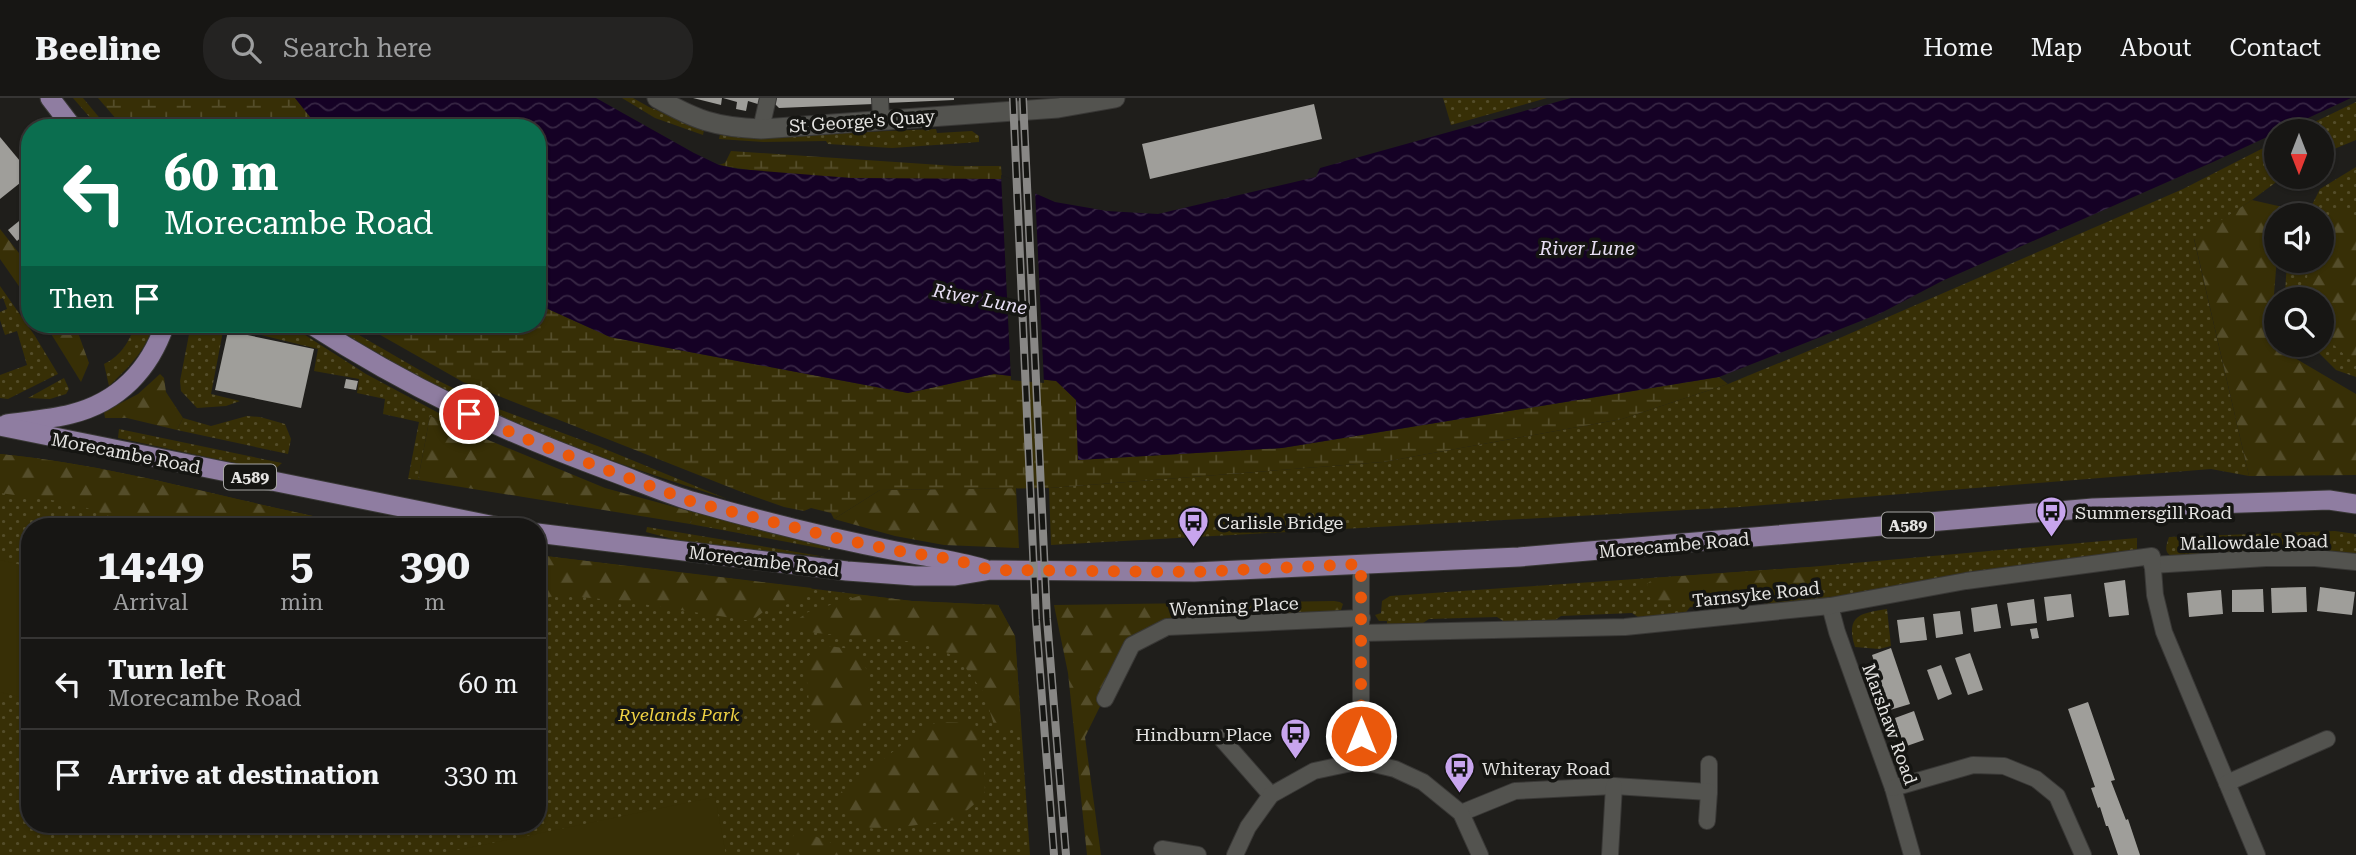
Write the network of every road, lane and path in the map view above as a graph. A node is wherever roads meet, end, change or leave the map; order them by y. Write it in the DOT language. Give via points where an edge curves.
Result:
graph roads {
  1 [pos="50,98"];
  2 [pos="657,98"];
  3 [pos="768,98"];
  4 [pos="880,98"];
  5 [pos="1115,98"];
  6 [pos="996,105"];
  7 [pos="66,119"];
  8 [pos="881,119"];
  9 [pos="761,129"];
  10 [pos="161,333"];
  11 [pos="325,333"];
  12 [pos="0,425"];
  13 [pos="2356,504"];
  14 [pos="456,518"];
  15 [pos="546,534"];
  16 [pos="2152,560"];
  17 [pos="2356,562"];
  18 [pos="1361,564"];
  19 [pos="991,570"];
  20 [pos="1830,606"];
  21 [pos="1362,625"];
  22 [pos="1105,699"];
  23 [pos="1221,738"];
  24 [pos="2326,739"];
  25 [pos="1361,761"];
  26 [pos="1709,764"];
  27 [pos="2227,783"];
  28 [pos="1614,786"];
  29 [pos="1893,788"];
  30 [pos="1709,792"];
  31 [pos="1270,795"];
  32 [pos="1461,813"];
  33 [pos="1707,821"];
  34 [pos="1162,849"];
  35 [pos="1198,855"];
  36 [pos="1235,855"];
  37 [pos="1480,855"];
  38 [pos="1610,855"];
  39 [pos="1912,855"];
  40 [pos="2083,855"];
  41 [pos="2256,855"];
  1 -- 7 [label="main road"];
  2 -- 9 [label="street, St George's Quay" via="691,117"];
  3 -- 9 [label="street"];
  4 -- 8 [label="street"];
  5 -- 6 [label="street, St George's Quay" via="1058,108"];
  6 -- 8 [label="street, St George's Quay"];
  8 -- 9 [label="street, St George's Quay"];
  10 -- 12 [label="main road, Morecambe Road / A589" via="139,374 93,406"];
  11 -- 19 [label="main road, Morecambe Road / A589" via="457,408 693,502"];
  12 -- 14 [label="main road, Morecambe Road / A589"];
  13 -- 18 [label="main road, Morecambe Road / A589" via="2329,500 2093,508 1519,557"];
  15 -- 19 [label="main road, Morecambe Road / A589" via="869,573 955,576"];
  16 -- 17 [label="street, Mallowdale Road" via="2315,558"];
  16 -- 20 [label="street, Tarnsyke Road" via="1966,582"];
  16 -- 27 [label="street" via="2164,632"];
  18 -- 19 [label="main road, Morecambe Road / A589" via="1194,572"];
  18 -- 21 [label="street"];
  20 -- 21 [label="street, Tarnsyke Road" via="1625,627"];
  20 -- 29 [label="street, Marshaw Road"];
  21 -- 22 [label="street, Wenning Place" via="1167,627 1132,645"];
  21 -- 25 [label="street"];
  23 -- 31 [label="street"];
  24 -- 27 [label="street"];
  25 -- 31 [label="street" via="1314,771"];
  25 -- 32 [label="street" via="1423,782"];
  26 -- 30 [label="street"];
  27 -- 41 [label="street"];
  28 -- 30 [label="street"];
  28 -- 32 [label="street" via="1515,791"];
  28 -- 38 [label="street"];
  29 -- 39 [label="street, Marshaw Road"];
  29 -- 40 [label="street" via="1973,765 2004,766 2036,779 2056,796"];
  30 -- 33 [label="street"];
  31 -- 36 [label="street"];
  32 -- 37 [label="street"];
  34 -- 35 [label="street"];
}
